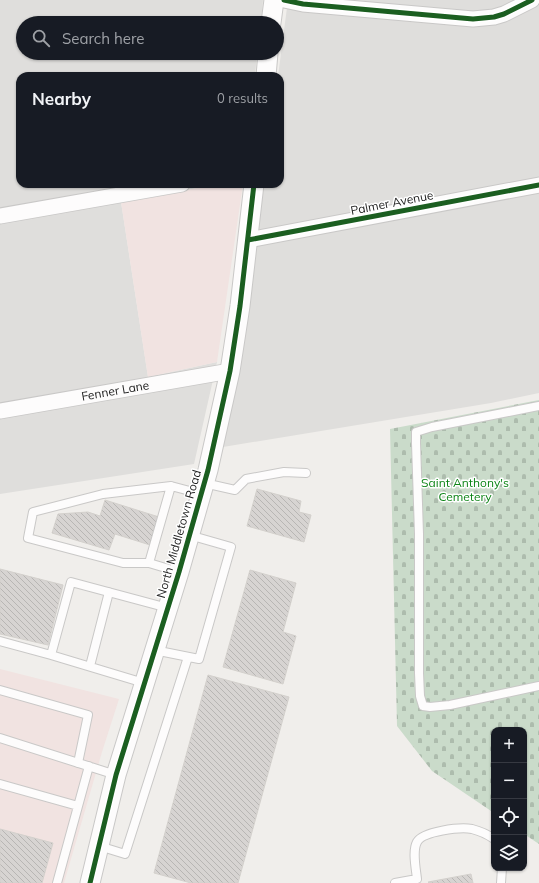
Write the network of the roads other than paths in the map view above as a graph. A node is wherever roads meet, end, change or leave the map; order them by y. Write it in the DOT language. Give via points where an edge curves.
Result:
graph roads {
  1 [pos="274,0"];
  2 [pos="284,0"];
  3 [pos="532,0"];
  4 [pos="272,16"];
  5 [pos="267,60"];
  6 [pos="266,72"];
  7 [pos="539,185"];
  8 [pos="159,188"];
  9 [pos="254,188"];
  10 [pos="0,216"];
  11 [pos="248,240"];
  12 [pos="230,371"];
  13 [pos="539,406"];
  14 [pos="0,411"];
  15 [pos="306,473"];
  16 [pos="171,486"];
  17 [pos="202,489"];
  18 [pos="189,535"];
  19 [pos="149,563"];
  20 [pos="179,572"];
  21 [pos="109,592"];
  22 [pos="168,608"];
  23 [pos="0,641"];
  24 [pos="154,650"];
  25 [pos="51,655"];
  26 [pos="188,657"];
  27 [pos="90,666"];
  28 [pos="144,682"];
  29 [pos="539,686"];
  30 [pos="0,690"];
  31 [pos="0,738"];
  32 [pos="78,763"];
  33 [pos="89,766"];
  34 [pos="116,775"];
  35 [pos="0,784"];
  36 [pos="78,806"];
  37 [pos="491,837"];
  38 [pos="99,846"];
  39 [pos="502,871"];
  40 [pos="418,881"];
  41 [pos="57,883"];
  42 [pos="90,883"];
  43 [pos="395,883"];
  44 [pos="501,883"];
  1 -- 4 [label="street"];
  2 -- 3 [label="street" via="303,4 473,18 504,14"];
  5 -- 6 [label="street"];
  7 -- 11 [label="street, Palmer Avenue"];
  8 -- 10 [label="street"];
  9 -- 11 [label="street, North Middletown Road"];
  11 -- 12 [label="street, North Middletown Road"];
  12 -- 14 [label="street, Fenner Lane"];
  12 -- 17 [label="street, North Middletown Road"];
  13 -- 29 [label="lane" via="432,427 416,432 416,443 419,673 423,706 450,705"];
  15 -- 17 [label="lane" via="284,472 246,479 235,490"];
  16 -- 17 [label="lane"];
  16 -- 19 [label="lane"];
  16 -- 19 [label="lane" via="103,494 34,512 28,538 123,563"];
  17 -- 18 [label="street, North Middletown Road"];
  18 -- 20 [label="street, North Middletown Road"];
  18 -- 26 [label="lane" via="231,546 199,659"];
  19 -- 20 [label="lane"];
  20 -- 22 [label="street, North Middletown Road"];
  21 -- 22 [label="lane"];
  21 -- 25 [label="lane" via="71,582"];
  21 -- 27 [label="lane"];
  22 -- 24 [label="street, North Middletown Road"];
  23 -- 25 [label="lane"];
  24 -- 26 [label="lane"];
  24 -- 28 [label="street, North Middletown Road"];
  25 -- 27 [label="lane"];
  26 -- 38 [label="lane" via="125,854"];
  27 -- 28 [label="lane"];
  28 -- 34 [label="street, North Middletown Road"];
  30 -- 32 [label="lane" via="88,715"];
  31 -- 32 [label="lane"];
  32 -- 33 [label="lane"];
  33 -- 34 [label="lane"];
  33 -- 36 [label="lane"];
  34 -- 38 [label="street, North Middletown Road"];
  35 -- 36 [label="lane"];
  36 -- 41 [label="lane"];
  37 -- 40 [label="lane" via="483,832 465,828 433,832 423,836 416,842 414,853"];
  38 -- 42 [label="street, North Middletown Road"];
  39 -- 44 [label="lane"];
  40 -- 43 [label="lane"];
}
